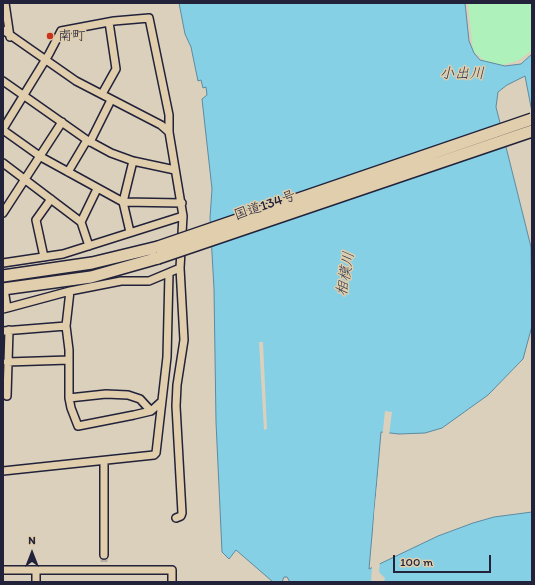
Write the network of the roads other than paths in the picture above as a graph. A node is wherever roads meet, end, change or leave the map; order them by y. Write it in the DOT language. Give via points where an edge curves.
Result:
graph roads {
  1 [pos="5,3"];
  2 [pos="109,22"];
  3 [pos="3,30"];
  4 [pos="10,37"];
  5 [pos="45,61"];
  6 [pos="3,81"];
  7 [pos="102,94"];
  8 [pos="23,95"];
  9 [pos="111,100"];
  10 [pos="532,119"];
  11 [pos="62,122"];
  12 [pos="4,127"];
  13 [pos="532,131"];
  14 [pos="170,132"];
  15 [pos="89,141"];
  16 [pos="41,156"];
  17 [pos="133,161"];
  18 [pos="3,164"];
  19 [pos="175,170"];
  20 [pos="68,172"];
  21 [pos="26,180"];
  22 [pos="97,189"];
  23 [pos="51,199"];
  24 [pos="123,202"];
  25 [pos="182,203"];
  26 [pos="3,213"];
  27 [pos="183,216"];
  28 [pos="81,222"];
  29 [pos="130,232"];
  30 [pos="89,246"];
  31 [pos="44,257"];
  32 [pos="3,262"];
  33 [pos="180,268"];
  34 [pos="169,273"];
  35 [pos="3,276"];
  36 [pos="3,289"];
  37 [pos="70,291"];
  38 [pos="5,309"];
  39 [pos="183,313"];
  40 [pos="169,316"];
  41 [pos="66,326"];
  42 [pos="6,330"];
  43 [pos="69,360"];
  44 [pos="7,362"];
  45 [pos="5,370"];
  46 [pos="7,396"];
  47 [pos="69,398"];
  48 [pos="161,402"];
  49 [pos="151,410"];
  50 [pos="104,461"];
  51 [pos="3,471"];
  52 [pos="176,518"];
  53 [pos="104,563"];
  54 [pos="3,570"];
  55 [pos="36,571"];
  56 [pos="36,582"];
  57 [pos="172,582"];
  1 -- 4 [label="street"];
  2 -- 5 [label="street" via="61,31"];
  2 -- 7 [label="street" via="116,69"];
  2 -- 14 [label="street" via="149,18 169,115"];
  3 -- 4 [label="street"];
  4 -- 5 [label="street"];
  5 -- 7 [label="street"];
  5 -- 8 [label="street"];
  6 -- 8 [label="street"];
  7 -- 9 [label="street"];
  8 -- 11 [label="street"];
  8 -- 12 [label="street"];
  9 -- 14 [label="street"];
  9 -- 15 [label="street"];
  10 -- 35 [label="highway, 国道134号, bridge" via="158,247 92,263"];
  11 -- 15 [label="street"];
  11 -- 16 [label="street"];
  12 -- 16 [label="street"];
  13 -- 36 [label="highway, 国道134号, bridge" via="158,258 91,277"];
  14 -- 19 [label="street"];
  15 -- 17 [label="street"];
  15 -- 20 [label="street"];
  16 -- 20 [label="street"];
  16 -- 21 [label="street"];
  17 -- 19 [label="street"];
  17 -- 24 [label="street"];
  18 -- 21 [label="street"];
  19 -- 25 [label="street"];
  20 -- 22 [label="street"];
  21 -- 23 [label="street"];
  21 -- 26 [label="street"];
  22 -- 24 [label="street"];
  22 -- 28 [label="street"];
  23 -- 28 [label="street"];
  23 -- 31 [label="street" via="36,220"];
  24 -- 25 [label="street"];
  24 -- 29 [label="street"];
  25 -- 27 [label="street"];
  27 -- 29 [label="street"];
  27 -- 33 [label="street"];
  28 -- 30 [label="street"];
  29 -- 30 [label="street"];
  30 -- 31 [label="street"];
  31 -- 32 [label="street"];
  33 -- 34 [label="street"];
  33 -- 39 [label="street"];
  34 -- 37 [label="street" via="148,280 121,281"];
  34 -- 40 [label="street"];
  36 -- 38 [label="street"];
  37 -- 38 [label="street"];
  37 -- 41 [label="street"];
  39 -- 40 [label="street"];
  39 -- 52 [label="street" via="184,340 176,406 182,513"];
  40 -- 48 [label="street"];
  41 -- 42 [label="street"];
  41 -- 43 [label="street"];
  42 -- 44 [label="street"];
  43 -- 44 [label="street"];
  43 -- 47 [label="street"];
  44 -- 45 [label="street"];
  45 -- 46 [label="street"];
  47 -- 49 [label="street" via="106,394 128,395 140,399"];
  47 -- 49 [label="street" via="78,426"];
  48 -- 49 [label="street"];
  48 -- 50 [label="street" via="154,455"];
  50 -- 51 [label="street"];
  50 -- 53 [label="street"];
  53 -- 55 [label="street"];
  53 -- 57 [label="street" via="172,570"];
  54 -- 55 [label="street"];
  55 -- 56 [label="street"];
}
